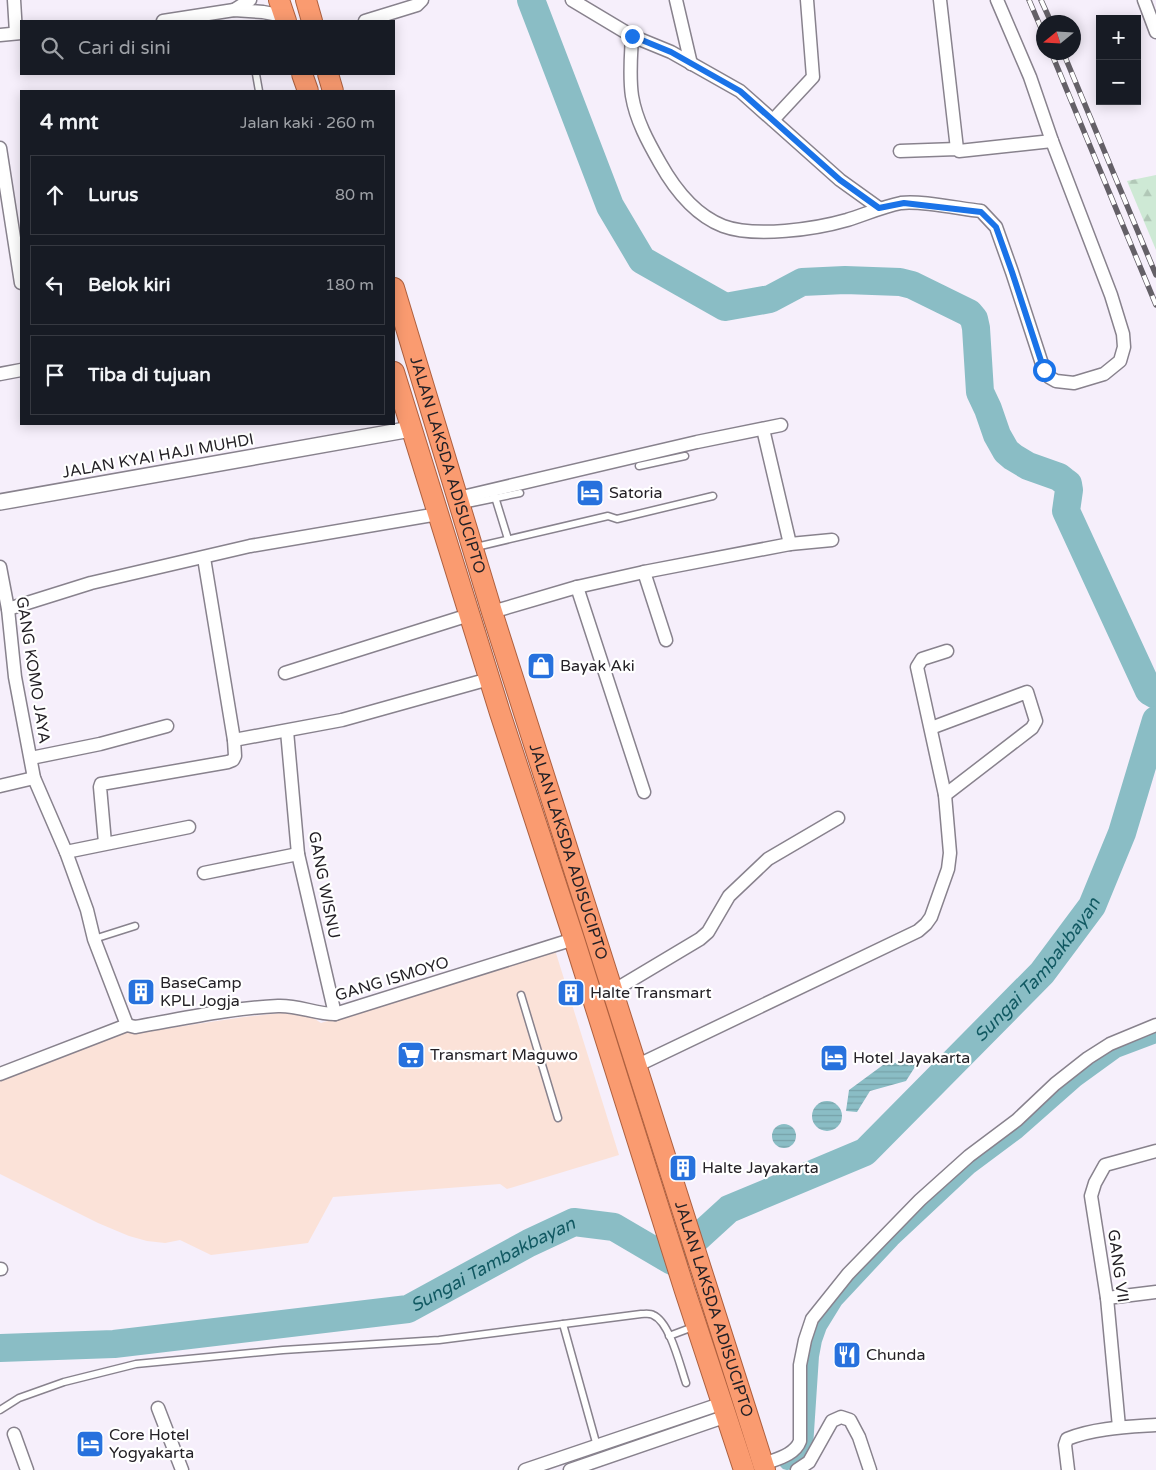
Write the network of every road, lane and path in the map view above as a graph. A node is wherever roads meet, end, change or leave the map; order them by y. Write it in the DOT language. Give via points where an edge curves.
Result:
graph roads {
  1 [pos="14,0"];
  2 [pos="250,0"];
  3 [pos="306,0"];
  4 [pos="422,0"];
  5 [pos="572,0"];
  6 [pos="676,0"];
  7 [pos="807,0"];
  8 [pos="940,0"];
  9 [pos="997,0"];
  10 [pos="1144,0"];
  11 [pos="234,10"];
  12 [pos="283,12"];
  13 [pos="169,20"];
  14 [pos="312,20"];
  15 [pos="368,20"];
  16 [pos="1156,32"];
  17 [pos="19,33"];
  18 [pos="0,35"];
  19 [pos="632,36"];
  20 [pos="691,64"];
  21 [pos="256,75"];
  22 [pos="302,75"];
  23 [pos="328,75"];
  24 [pos="259,90"];
  25 [pos="308,90"];
  26 [pos="333,90"];
  27 [pos="773,120"];
  28 [pos="1052,141"];
  29 [pos="0,148"];
  30 [pos="957,149"];
  31 [pos="900,151"];
  32 [pos="15,201"];
  33 [pos="879,208"];
  34 [pos="20,269"];
  35 [pos="395,291"];
  36 [pos="20,370"];
  37 [pos="0,374"];
  38 [pos="395,375"];
  39 [pos="781,425"];
  40 [pos="411,429"];
  41 [pos="763,429"];
  42 [pos="685,456"];
  43 [pos="639,466"];
  44 [pos="520,492"];
  45 [pos="714,496"];
  46 [pos="495,497"];
  47 [pos="0,502"];
  48 [pos="459,502"];
  49 [pos="438,514"];
  50 [pos="508,538"];
  51 [pos="832,540"];
  52 [pos="790,544"];
  53 [pos="473,547"];
  54 [pos="204,558"];
  55 [pos="0,567"];
  56 [pos="644,572"];
  57 [pos="577,587"];
  58 [pos="8,609"];
  59 [pos="492,612"];
  60 [pos="470,615"];
  61 [pos="666,640"];
  62 [pos="947,652"];
  63 [pos="286,673"];
  64 [pos="489,679"];
  65 [pos="167,726"];
  66 [pos="931,728"];
  67 [pos="287,731"];
  68 [pos="234,740"];
  69 [pos="31,758"];
  70 [pos="34,778"];
  71 [pos="0,786"];
  72 [pos="644,792"];
  73 [pos="946,795"];
  74 [pos="838,818"];
  75 [pos="189,827"];
  76 [pos="104,843"];
  77 [pos="66,852"];
  78 [pos="298,854"];
  79 [pos="204,873"];
  80 [pos="135,926"];
  81 [pos="94,939"];
  82 [pos="574,939"];
  83 [pos="613,990"];
  84 [pos="521,995"];
  85 [pos="335,1014"];
  86 [pos="1156,1025"];
  87 [pos="127,1026"];
  88 [pos="636,1066"];
  89 [pos="0,1074"];
  90 [pos="558,1118"];
  91 [pos="1156,1151"];
  92 [pos="1156,1292"];
  93 [pos="1107,1298"];
  94 [pos="563,1324"];
  95 [pos="697,1326"];
  96 [pos="669,1336"];
  97 [pos="686,1383"];
  98 [pos="158,1408"];
  99 [pos="0,1410"];
  100 [pos="725,1410"];
  101 [pos="1156,1425"];
  102 [pos="1119,1428"];
  103 [pos="14,1434"];
  104 [pos="597,1446"];
  105 [pos="554,1465"];
  106 [pos="765,1467"];
  107 [pos="27,1470"];
  108 [pos="182,1470"];
  109 [pos="525,1470"];
  110 [pos="570,1470"];
  111 [pos="744,1470"];
  112 [pos="797,1470"];
  113 [pos="870,1470"];
  114 [pos="1068,1470"];
  1 -- 17 [label="street"];
  2 -- 11 [label="street"];
  3 -- 14 [label="highway"];
  4 -- 15 [label="street" via="417,5"];
  5 -- 19 [label="street"];
  6 -- 20 [label="street"];
  7 -- 27 [label="street" via="813,77"];
  8 -- 30 [label="street"];
  9 -- 28 [label="street" via="1030,77"];
  10 -- 16 [label="street"];
  11 -- 12 [label="street"];
  11 -- 13 [label="street"];
  17 -- 18 [label="street"];
  19 -- 20 [label="street"];
  19 -- 33 [label="street" via="632,97 646,138 672,184 706,216 723,226 771,231 817,227"];
  20 -- 27 [label="street" via="740,91"];
  21 -- 24 [label="lane"];
  22 -- 25 [label="highway"];
  23 -- 26 [label="highway"];
  27 -- 33 [label="street" via="840,180"];
  28 -- 30 [label="street"];
  28 -- 33 [label="street" via="1123,334 1120,361 1104,374 1074,383 1049,377 996,227 981,212 911,203"];
  29 -- 32 [label="street"];
  30 -- 31 [label="street"];
  32 -- 34 [label="street"];
  35 -- 48 [label="highway, JALAN LAKSDA ADISUCIPTO"];
  36 -- 37 [label="street"];
  38 -- 40 [label="highway, JALAN LAKSDA ADISUCIPTO"];
  39 -- 41 [label="street"];
  40 -- 47 [label="street, JALAN KYAI HAJI MUHDI"];
  40 -- 49 [label="highway, JALAN LAKSDA ADISUCIPTO"];
  41 -- 48 [label="street" via="697,442"];
  41 -- 52 [label="street"];
  42 -- 43 [label="lane"];
  44 -- 46 [label="lane"];
  45 -- 50 [label="lane" via="617,519 608,516"];
  46 -- 48 [label="lane"];
  46 -- 50 [label="lane"];
  48 -- 53 [label="highway, JALAN LAKSDA ADISUCIPTO"];
  49 -- 54 [label="street" via="250,546"];
  49 -- 60 [label="highway, JALAN LAKSDA ADISUCIPTO"];
  50 -- 53 [label="lane"];
  51 -- 52 [label="street"];
  52 -- 56 [label="street"];
  53 -- 59 [label="highway, JALAN LAKSDA ADISUCIPTO"];
  54 -- 58 [label="street" via="92,583"];
  54 -- 68 [label="street"];
  55 -- 58 [label="street, GANG KOMO JAYA"];
  56 -- 57 [label="street"];
  56 -- 61 [label="street"];
  57 -- 59 [label="street"];
  57 -- 72 [label="street"];
  58 -- 69 [label="street, GANG KOMO JAYA" via="15,677"];
  59 -- 83 [label="highway, JALAN LAKSDA ADISUCIPTO"];
  60 -- 63 [label="street"];
  60 -- 64 [label="highway, JALAN LAKSDA ADISUCIPTO"];
  62 -- 66 [label="street" via="922,659 917,667"];
  64 -- 67 [label="street" via="342,720"];
  64 -- 82 [label="highway, JALAN LAKSDA ADISUCIPTO"];
  65 -- 69 [label="street"];
  66 -- 73 [label="street"];
  66 -- 73 [label="street" via="1027,692 1036,721 1032,728"];
  67 -- 68 [label="street"];
  67 -- 78 [label="street, GANG WISNU"];
  68 -- 76 [label="street" via="235,756 228,762 101,784"];
  69 -- 70 [label="street, GANG KOMO JAYA"];
  70 -- 71 [label="street"];
  70 -- 77 [label="street, GANG KOMO JAYA"];
  73 -- 88 [label="street" via="948,869 931,917 918,931"];
  74 -- 83 [label="street" via="768,859 728,896 708,932 700,939"];
  75 -- 76 [label="street"];
  76 -- 77 [label="street"];
  77 -- 81 [label="street, GANG KOMO JAYA"];
  78 -- 79 [label="street"];
  78 -- 85 [label="street, GANG WISNU"];
  80 -- 81 [label="lane"];
  81 -- 87 [label="street, GANG KOMO JAYA"];
  82 -- 85 [label="street, GANG ISMOYO"];
  82 -- 95 [label="highway, JALAN LAKSDA ADISUCIPTO"];
  83 -- 88 [label="highway, JALAN LAKSDA ADISUCIPTO"];
  84 -- 90 [label="lane"];
  85 -- 87 [label="street, GANG ISMOYO" via="276,1006"];
  86 -- 106 [label="street" via="1110,1044 1055,1084 1017,1120 969,1156 920,1200 848,1274 812,1319 800,1365 798,1448"];
  87 -- 89 [label="street, GANG ISMOYO"];
  88 -- 106 [label="highway, JALAN LAKSDA ADISUCIPTO"];
  91 -- 93 [label="street, GANG VII" via="1105,1165 1095,1183 1091,1196"];
  92 -- 93 [label="street"];
  93 -- 102 [label="street, GANG VII"];
  94 -- 96 [label="lane" via="652,1314 661,1321"];
  94 -- 99 [label="lane" via="439,1340 136,1364 64,1382 19,1398"];
  94 -- 104 [label="lane"];
  95 -- 96 [label="lane"];
  95 -- 100 [label="highway, JALAN LAKSDA ADISUCIPTO"];
  96 -- 97 [label="lane"];
  98 -- 108 [label="street"];
  100 -- 104 [label="street"];
  100 -- 110 [label="street"];
  100 -- 111 [label="highway, JALAN LAKSDA ADISUCIPTO"];
  101 -- 102 [label="street"];
  102 -- 114 [label="street" via="1066,1439"];
  103 -- 107 [label="street"];
  104 -- 105 [label="street"];
  105 -- 109 [label="street"];
  112 -- 113 [label="street" via="809,1462 832,1421 841,1417 850,1420"];
}
